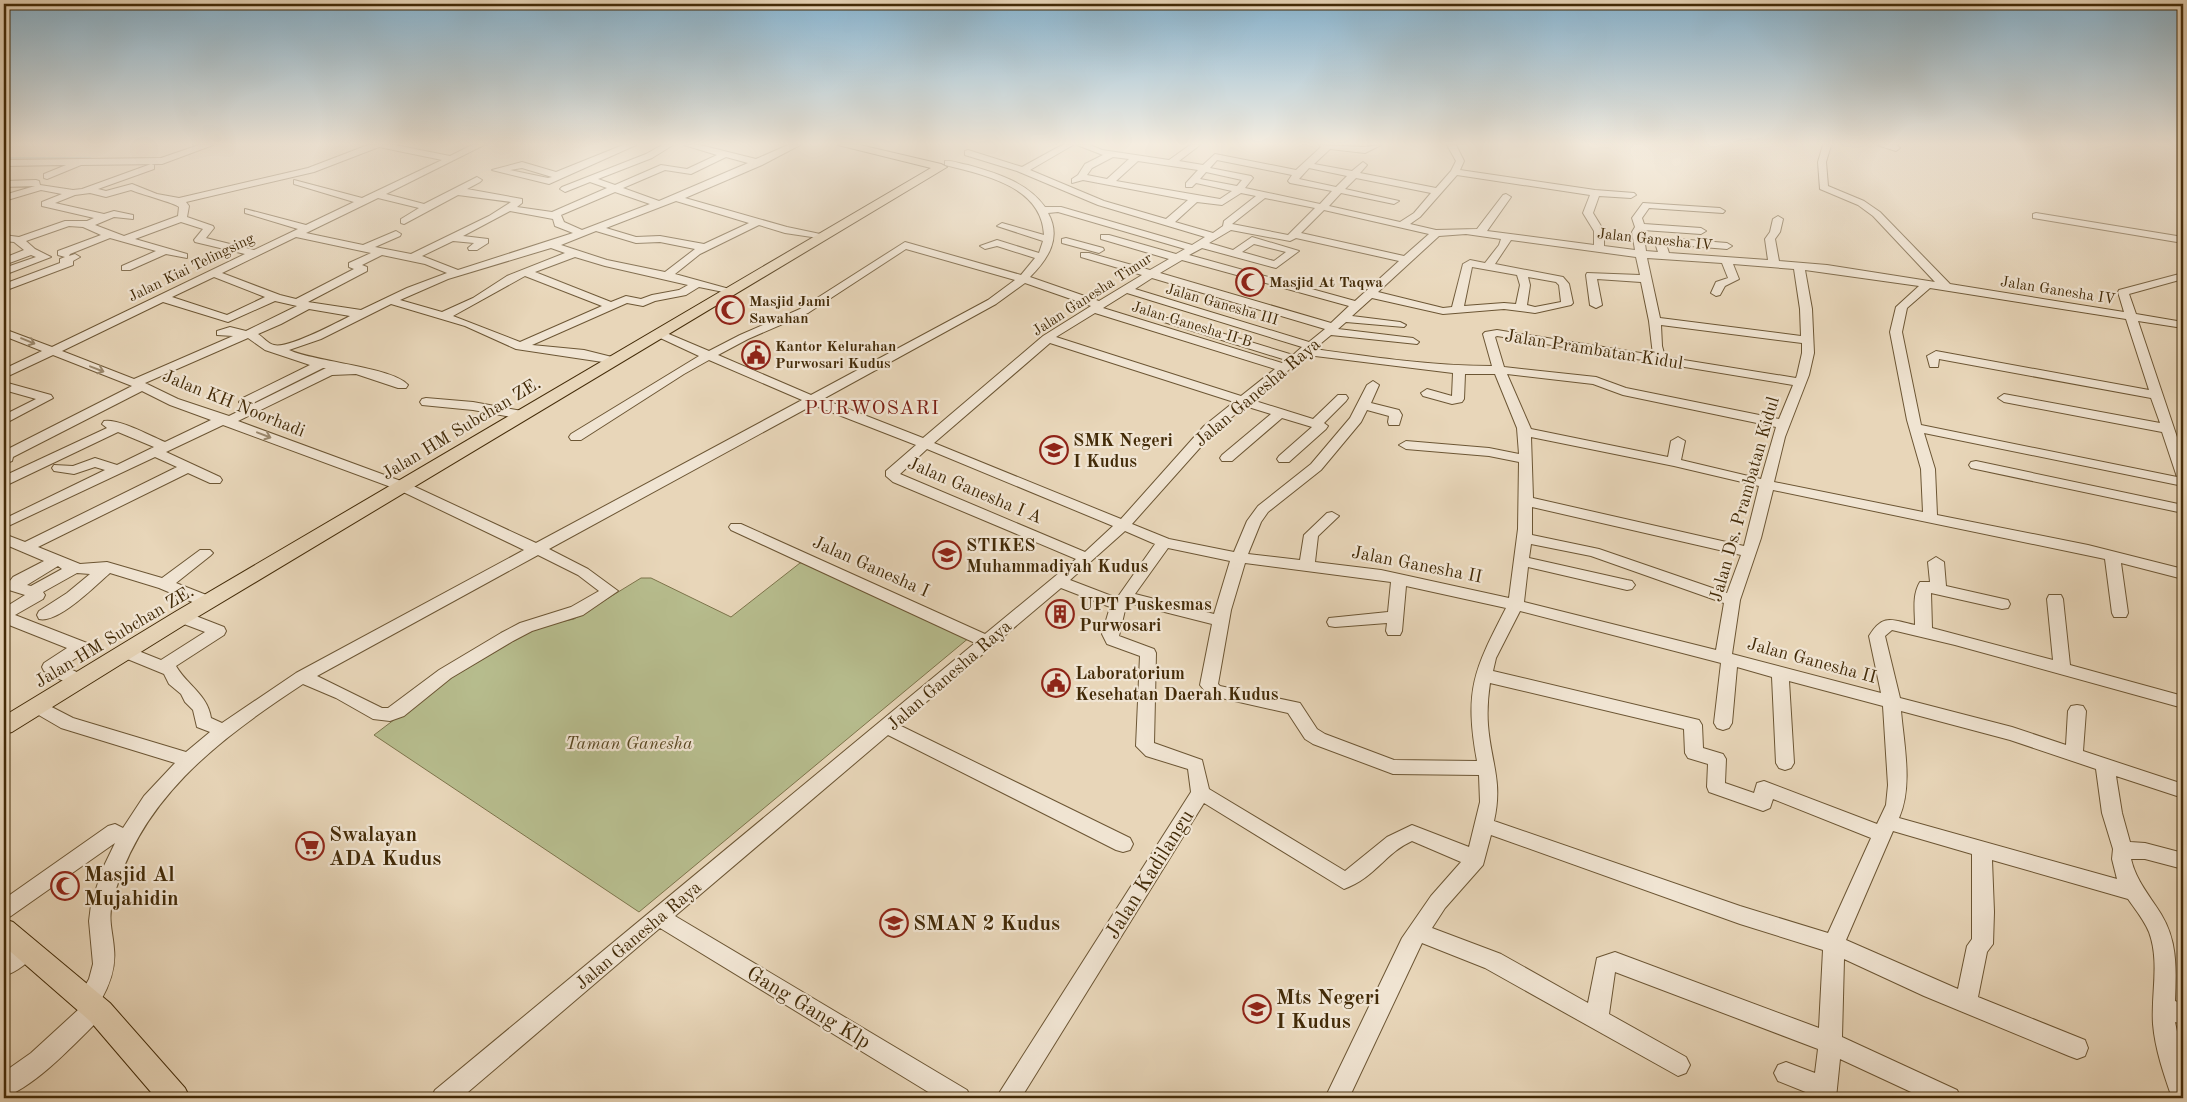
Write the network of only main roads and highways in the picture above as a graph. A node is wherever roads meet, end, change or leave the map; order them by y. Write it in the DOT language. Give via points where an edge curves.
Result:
graph roads {
  1 [pos="890,196"];
  2 [pos="4,726"];
  3 [pos="4,930"];
  4 [pos="175,1098"];
  1 -- 2 [label="main road, Jalan HM Subchan ZE."];
  3 -- 4 [label="main road" via="92,1005"];
}
